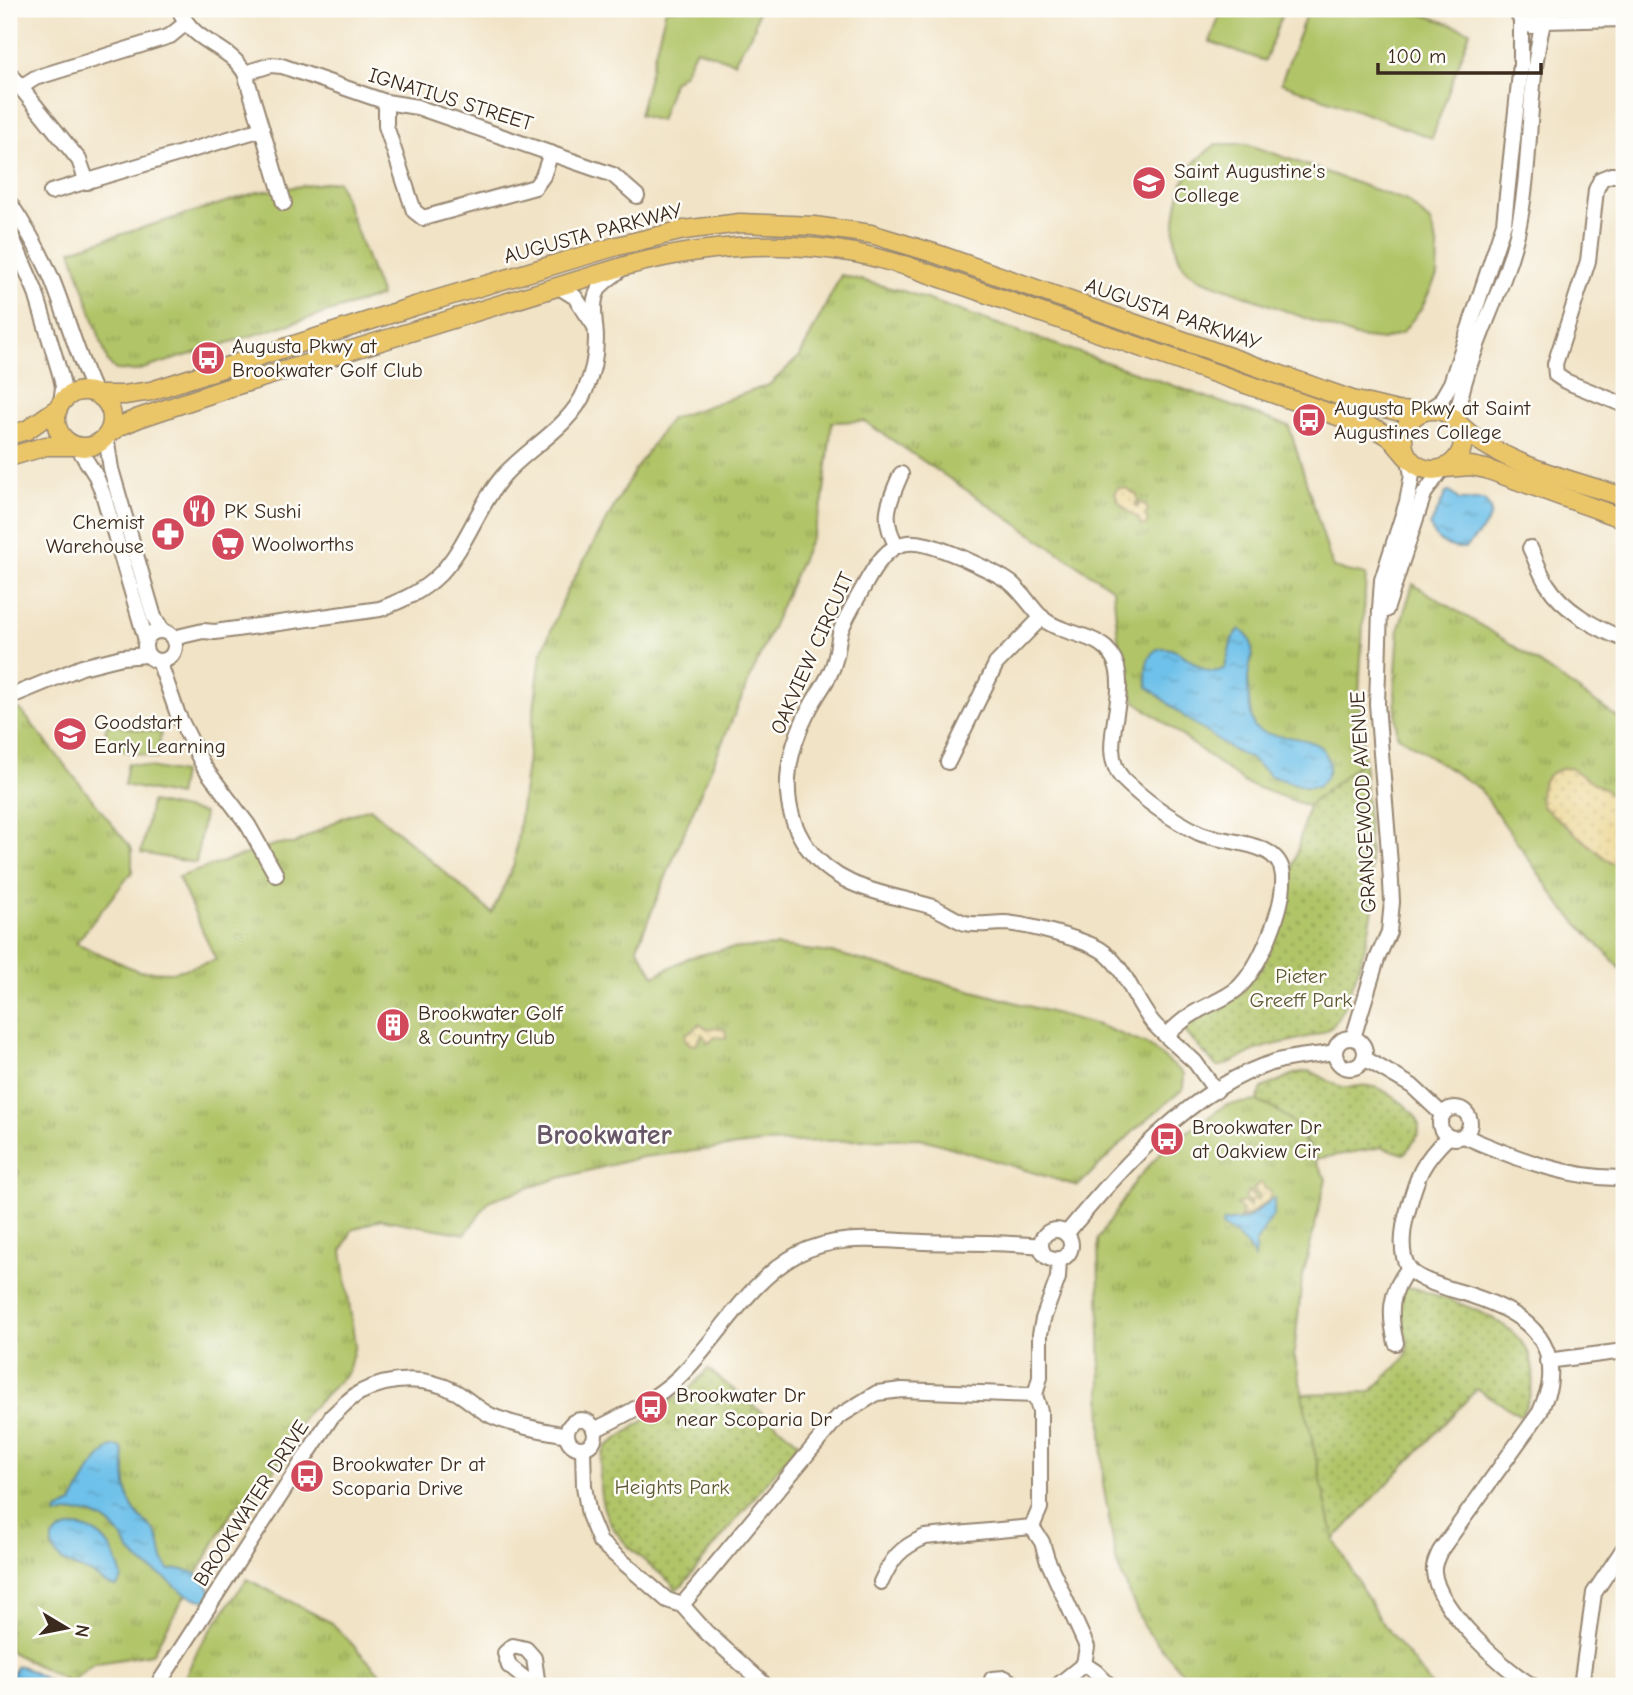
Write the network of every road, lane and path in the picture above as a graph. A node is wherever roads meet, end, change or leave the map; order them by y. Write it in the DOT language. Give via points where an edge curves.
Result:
graph roads {
  1 [pos="178,9"];
  2 [pos="1515,13"];
  3 [pos="1547,17"];
  4 [pos="1624,19"];
  5 [pos="186,23"];
  6 [pos="245,73"];
  7 [pos="9,74"];
  8 [pos="21,87"];
  9 [pos="386,102"];
  10 [pos="262,129"];
  11 [pos="551,153"];
  12 [pos="1624,174"];
  13 [pos="87,182"];
  14 [pos="51,192"];
  15 [pos="637,196"];
  16 [pos="9,202"];
  17 [pos="284,203"];
  18 [pos="9,231"];
  19 [pos="625,266"];
  20 [pos="559,287"];
  21 [pos="595,326"];
  22 [pos="97,394"];
  23 [pos="1624,405"];
  24 [pos="59,406"];
  25 [pos="1425,411"];
  26 [pos="1457,422"];
  27 [pos="9,435"];
  28 [pos="107,435"];
  29 [pos="76,446"];
  30 [pos="9,457"];
  31 [pos="1408,458"];
  32 [pos="1443,469"];
  33 [pos="901,474"];
  34 [pos="1624,497"];
  35 [pos="1624,519"];
  36 [pos="897,546"];
  37 [pos="1530,548"];
  38 [pos="1042,617"];
  39 [pos="1624,639"];
  40 [pos="1380,641"];
  41 [pos="159,647"];
  42 [pos="9,697"];
  43 [pos="948,762"];
  44 [pos="276,875"];
  45 [pos="1166,1036"];
  46 [pos="1353,1038"];
  47 [pos="1334,1052"];
  48 [pos="1364,1058"];
  49 [pos="1216,1091"];
  50 [pos="1443,1115"];
  51 [pos="1464,1136"];
  52 [pos="1448,1137"];
  53 [pos="1624,1178"];
  54 [pos="1066,1234"];
  55 [pos="1041,1246"];
  56 [pos="1059,1259"];
  57 [pos="1409,1268"];
  58 [pos="1396,1343"];
  59 [pos="1624,1350"];
  60 [pos="1548,1361"];
  61 [pos="1035,1395"];
  62 [pos="594,1430"];
  63 [pos="566,1434"];
  64 [pos="583,1449"];
  65 [pos="1032,1527"];
  66 [pos="1624,1548"];
  67 [pos="881,1582"];
  68 [pos="682,1605"];
  69 [pos="1084,1664"];
  70 [pos="157,1686"];
  71 [pos="766,1686"];
  72 [pos="992,1686"];
  73 [pos="1017,1686"];
  74 [pos="1057,1686"];
  75 [pos="1110,1686"];
  76 [pos="1533,1686"];
  77 [pos="1581,1686"];
  1 -- 5 [label="street"];
  2 -- 3 [label="street" via="1532,26"];
  2 -- 25 [label="street" via="1521,64 1504,223 1451,383 1440,402"];
  3 -- 4 [label="street"];
  3 -- 26 [label="street" via="1534,64 1518,231 1463,387"];
  5 -- 6 [label="street" via="239,62"];
  5 -- 8 [label="street" via="170,36 35,78"];
  6 -- 9 [label="street, IGNATIUS STREET" via="282,66"];
  6 -- 10 [label="street"];
  7 -- 8 [label="street"];
  8 -- 13 [label="street" via="79,160"];
  9 -- 11 [label="street, IGNATIUS STREET" via="417,107"];
  9 -- 11 [label="street" via="386,127 414,211 423,218 534,187"];
  10 -- 13 [label="street"];
  10 -- 17 [label="street"];
  11 -- 15 [label="street, IGNATIUS STREET" via="613,175"];
  12 -- 23 [label="street" via="1601,179 1596,190 1588,261 1555,364 1556,375 1565,381"];
  13 -- 14 [label="street"];
  16 -- 22 [label="street" via="52,279"];
  18 -- 24 [label="street" via="38,299 61,377"];
  19 -- 20 [label="main road, AUGUSTA PARKWAY"];
  19 -- 21 [label="street" via="600,286 594,304"];
  19 -- 31 [label="main road, AUGUSTA PARKWAY" via="717,247 787,245 855,253 1378,429"];
  20 -- 21 [label="street" via="575,297"];
  20 -- 28 [label="main road, AUGUSTA PARKWAY" via="228,388 139,418"];
  21 -- 41 [label="street" via="591,374 575,409 503,477 457,552 428,585 380,609 203,631"];
  22 -- 24 [label="main road" via="71,394"];
  22 -- 25 [label="main road, AUGUSTA PARKWAY" via="151,391 649,237 740,223 871,234 1352,400 1397,411"];
  22 -- 28 [label="main road" via="113,417"];
  24 -- 27 [label="main road" via="26,430"];
  24 -- 29 [label="main road" via="57,426 66,441"];
  25 -- 26 [label="main road" via="1444,412"];
  25 -- 31 [label="main road" via="1404,431"];
  26 -- 32 [label="main road" via="1462,449"];
  26 -- 34 [label="main road" via="1484,446"];
  28 -- 29 [label="main road" via="93,446"];
  28 -- 41 [label="street" via="111,469"];
  29 -- 30 [label="main road" via="46,446"];
  29 -- 41 [label="street" via="96,476"];
  31 -- 32 [label="main road" via="1424,469"];
  31 -- 40 [label="street, GRANGEWOOD AVENUE" via="1412,475 1407,502 1382,580"];
  32 -- 35 [label="main road" via="1486,469"];
  32 -- 40 [label="street, GRANGEWOOD AVENUE" via="1424,494 1394,581"];
  33 -- 36 [label="street" via="887,505 890,535"];
  36 -- 38 [label="street" via="927,544 994,572"];
  36 -- 45 [label="street, OAKVIEW CIRCUIT" via="875,564 846,618 829,676 808,710 793,748 787,798 806,845 829,872 872,892 934,908 963,922 1025,926 1103,951"];
  37 -- 39 [label="street" via="1558,598"];
  38 -- 43 [label="street" via="996,664"];
  38 -- 45 [label="street" via="1103,645 1116,663 1121,688 1112,761 1120,776 1164,814 1204,835 1264,850 1281,867 1282,889 1273,927 1250,974 1235,991 1195,1012"];
  40 -- 46 [label="street, GRANGEWOOD AVENUE" via="1377,716 1392,902 1389,932"];
  41 -- 42 [label="street" via="82,667"];
  41 -- 44 [label="street" via="178,715 204,767 247,825"];
  45 -- 49 [label="street, OAKVIEW CIRCUIT" via="1195,1062"];
  46 -- 47 [label="street" via="1340,1041"];
  46 -- 48 [label="street" via="1364,1048"];
  47 -- 48 [label="street" via="1338,1064 1347,1069 1358,1067"];
  47 -- 49 [label="street" via="1277,1061"];
  48 -- 50 [label="street" via="1412,1086"];
  49 -- 54 [label="street" via="1154,1137"];
  50 -- 51 [label="street" via="1453,1108 1466,1113 1470,1127"];
  50 -- 52 [label="street" via="1440,1125"];
  51 -- 52 [label="street"];
  51 -- 53 [label="street" via="1567,1172"];
  52 -- 57 [label="street" via="1425,1161 1403,1224 1403,1251"];
  54 -- 55 [label="street" via="1049,1231"];
  54 -- 56 [label="street" via="1071,1247"];
  55 -- 56 [label="street" via="1045,1255"];
  55 -- 62 [label="street, BROOKWATER DRIVE" via="862,1238 819,1246 798,1255 759,1285 680,1376 658,1394"];
  56 -- 61 [label="street" via="1058,1278 1040,1334 1040,1377"];
  57 -- 58 [label="street" via="1395,1288 1390,1321"];
  57 -- 60 [label="street" via="1423,1279 1518,1315 1531,1327"];
  59 -- 60 [label="street"];
  60 -- 76 [label="street" via="1549,1386 1540,1412 1440,1551 1434,1566 1438,1586 1475,1641"];
  61 -- 65 [label="street" via="1040,1411 1041,1508"];
  61 -- 68 [label="street" via="902,1390 855,1404 838,1417"];
  62 -- 63 [label="street, BROOKWATER DRIVE" via="589,1422 580,1420 572,1422"];
  62 -- 64 [label="street" via="593,1443"];
  63 -- 64 [label="street" via="572,1446"];
  63 -- 70 [label="street, BROOKWATER DRIVE" via="491,1416 435,1384 400,1380 360,1392 332,1416"];
  64 -- 68 [label="street" via="589,1515 600,1542 667,1600"];
  65 -- 67 [label="street" via="925,1537 891,1560"];
  65 -- 69 [label="street" via="1087,1647"];
  66 -- 77 [label="street" via="1594,1593"];
  68 -- 71 [label="street"];
  69 -- 74 [label="street"];
  69 -- 75 [label="street"];
  72 -- 73 [label="street" via="992,1679 1005,1678"];
}
